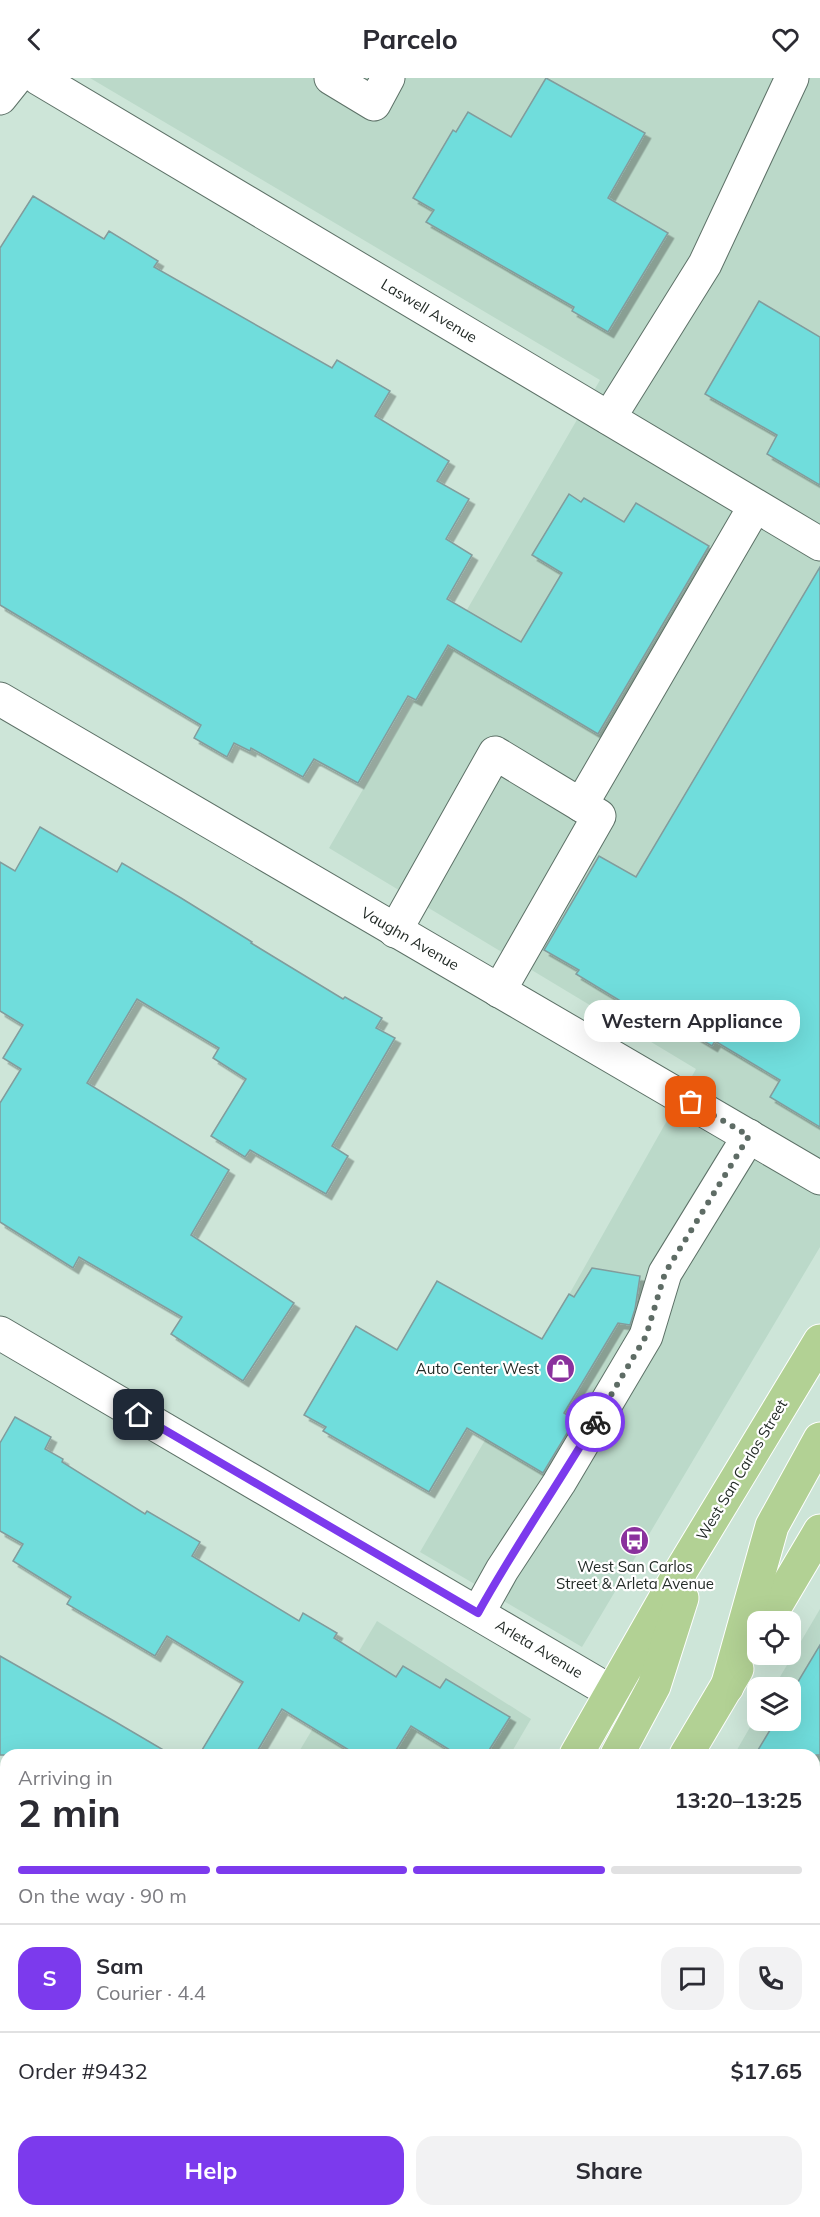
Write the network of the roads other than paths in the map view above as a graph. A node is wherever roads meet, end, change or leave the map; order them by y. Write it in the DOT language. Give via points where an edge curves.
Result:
graph roads {
  1 [pos="15,78"];
  2 [pos="38,78"];
  3 [pos="331,78"];
  4 [pos="388,78"];
  5 [pos="792,78"];
  6 [pos="0,98"];
  7 [pos="609,418"];
  8 [pos="755,506"];
  9 [pos="820,544"];
  10 [pos="0,699"];
  11 [pos="581,805"];
  12 [pos="395,931"];
  13 [pos="499,991"];
  14 [pos="749,1136"];
  15 [pos="820,1179"];
  16 [pos="0,1333"];
  17 [pos="820,1341"];
  18 [pos="820,1439"];
  19 [pos="820,1531"];
  20 [pos="702,1536"];
  21 [pos="773,1611"];
  22 [pos="478,1613"];
  23 [pos="747,1653"];
  24 [pos="727,1687"];
  25 [pos="613,1693"];
  26 [pos="580,1749"];
  27 [pos="620,1749"];
  28 [pos="690,1749"];
  1 -- 6 [label="street"];
  2 -- 7 [label="street, Laswell Avenue"];
  3 -- 4 [label="street" via="374,104"];
  5 -- 7 [label="street" via="705,264"];
  7 -- 8 [label="street, Laswell Avenue"];
  8 -- 9 [label="street, Laswell Avenue"];
  8 -- 11 [label="street"];
  10 -- 12 [label="street, Vaughn Avenue"];
  11 -- 12 [label="street" via="495,753"];
  11 -- 13 [label="street" via="599,816"];
  12 -- 13 [label="street, Vaughn Avenue"];
  13 -- 14 [label="street, Vaughn Avenue"];
  14 -- 15 [label="street, Vaughn Avenue"];
  14 -- 22 [label="street" via="665,1273 646,1336"];
  16 -- 22 [label="street, Arleta Avenue"];
  17 -- 20 [label="main road, West San Carlos Street"];
  18 -- 24 [label="main road" via="772,1526"];
  19 -- 21 [label="main road"];
  20 -- 25 [label="main road, West San Carlos Street"];
  20 -- 27 [label="main road" via="654,1686"];
  22 -- 25 [label="street, Arleta Avenue"];
  23 -- 24 [label="main road"];
  24 -- 28 [label="main road"];
  25 -- 26 [label="main road, West San Carlos Street"];
}
